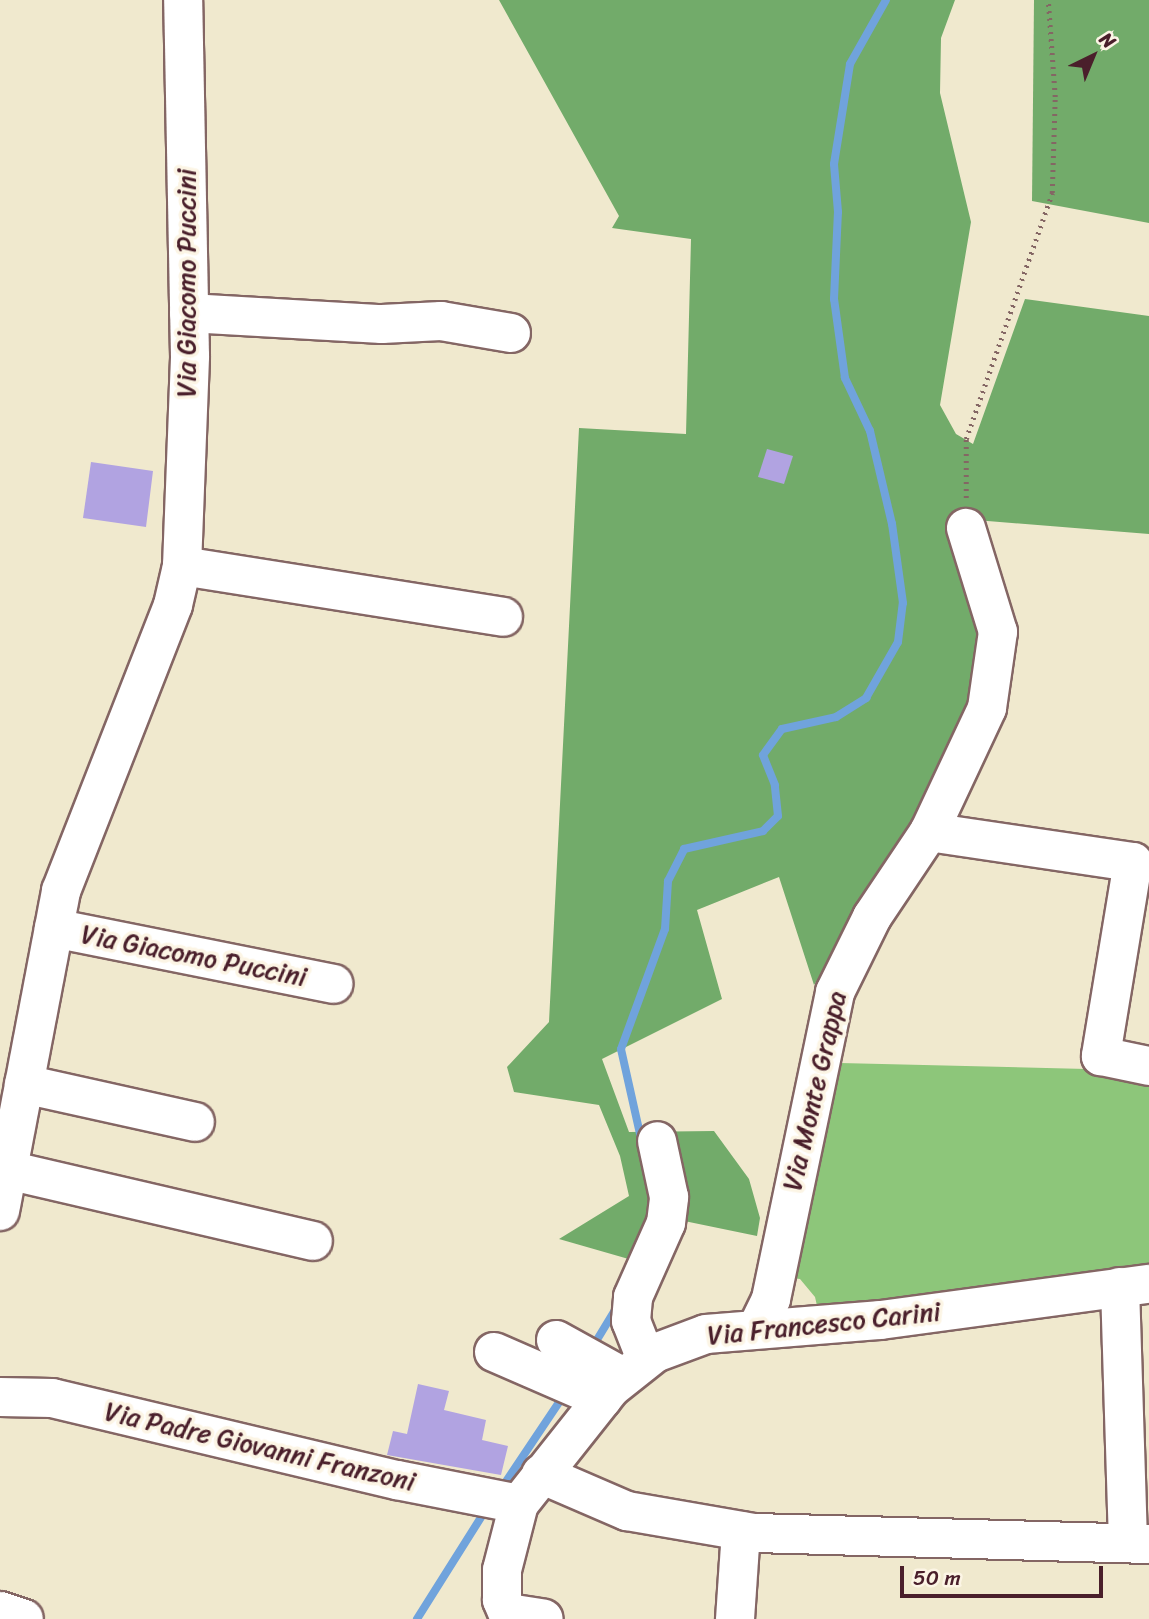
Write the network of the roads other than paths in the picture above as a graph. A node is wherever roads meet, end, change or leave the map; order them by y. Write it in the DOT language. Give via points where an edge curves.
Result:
graph roads {
  1 [pos="183,0"];
  2 [pos="189,313"];
  3 [pos="511,333"];
  4 [pos="966,528"];
  5 [pos="182,566"];
  6 [pos="503,617"];
  7 [pos="929,832"];
  8 [pos="54,928"];
  9 [pos="333,984"];
  10 [pos="1149,1066"];
  11 [pos="24,1084"];
  12 [pos="195,1122"];
  13 [pos="657,1141"];
  14 [pos="8,1170"];
  15 [pos="0,1211"];
  16 [pos="313,1241"];
  17 [pos="1134,1286"];
  18 [pos="757,1328"];
  19 [pos="494,1352"];
  20 [pos="594,1370"];
  21 [pos="0,1397"];
  22 [pos="523,1493"];
  23 [pos="741,1531"];
  24 [pos="1139,1543"];
  25 [pos="0,1611"];
  26 [pos="521,1617"];
  27 [pos="24,1619"];
  28 [pos="735,1619"];
  1 -- 2 [label="street, Via Giacomo Puccini"];
  2 -- 3 [label="street" via="382,324 441,321"];
  2 -- 5 [label="street, Via Giacomo Puccini"];
  4 -- 7 [label="street, Via Monte Grappa" via="998,632 987,708"];
  5 -- 6 [label="street"];
  5 -- 8 [label="street, Via Giacomo Puccini" via="173,605 61,891"];
  7 -- 10 [label="street" via="1133,862 1101,1056"];
  7 -- 18 [label="street, Via Monte Grappa" via="872,917 835,992 771,1299"];
  8 -- 9 [label="street, Via Giacomo Puccini"];
  8 -- 11 [label="street, Via Giacomo Puccini"];
  11 -- 12 [label="street"];
  11 -- 14 [label="street, Via Giacomo Puccini"];
  13 -- 20 [label="street" via="669,1197 666,1223 633,1297 631,1321"];
  14 -- 15 [label="street, Via Giacomo Puccini"];
  14 -- 16 [label="street"];
  17 -- 18 [label="street, Via Francesco Carini" via="881,1320"];
  17 -- 24 [label="street"];
  18 -- 20 [label="street, Via Francesco Carini" via="706,1334"];
  19 -- 20 [label="street"];
  20 -- 22 [label="street, Via Francesco Carini"];
  21 -- 22 [label="street, Via Padre Giovanni Franzoni" via="52,1398 472,1496"];
  22 -- 23 [label="street, Via Padre Giovanni Franzoni"];
  22 -- 26 [label="street, Via Francesco Carini" via="502,1570"];
  23 -- 24 [label="street, Via Padre Giovanni Franzoni"];
  23 -- 28 [label="street"];
  25 -- 27 [label="street"];
}
